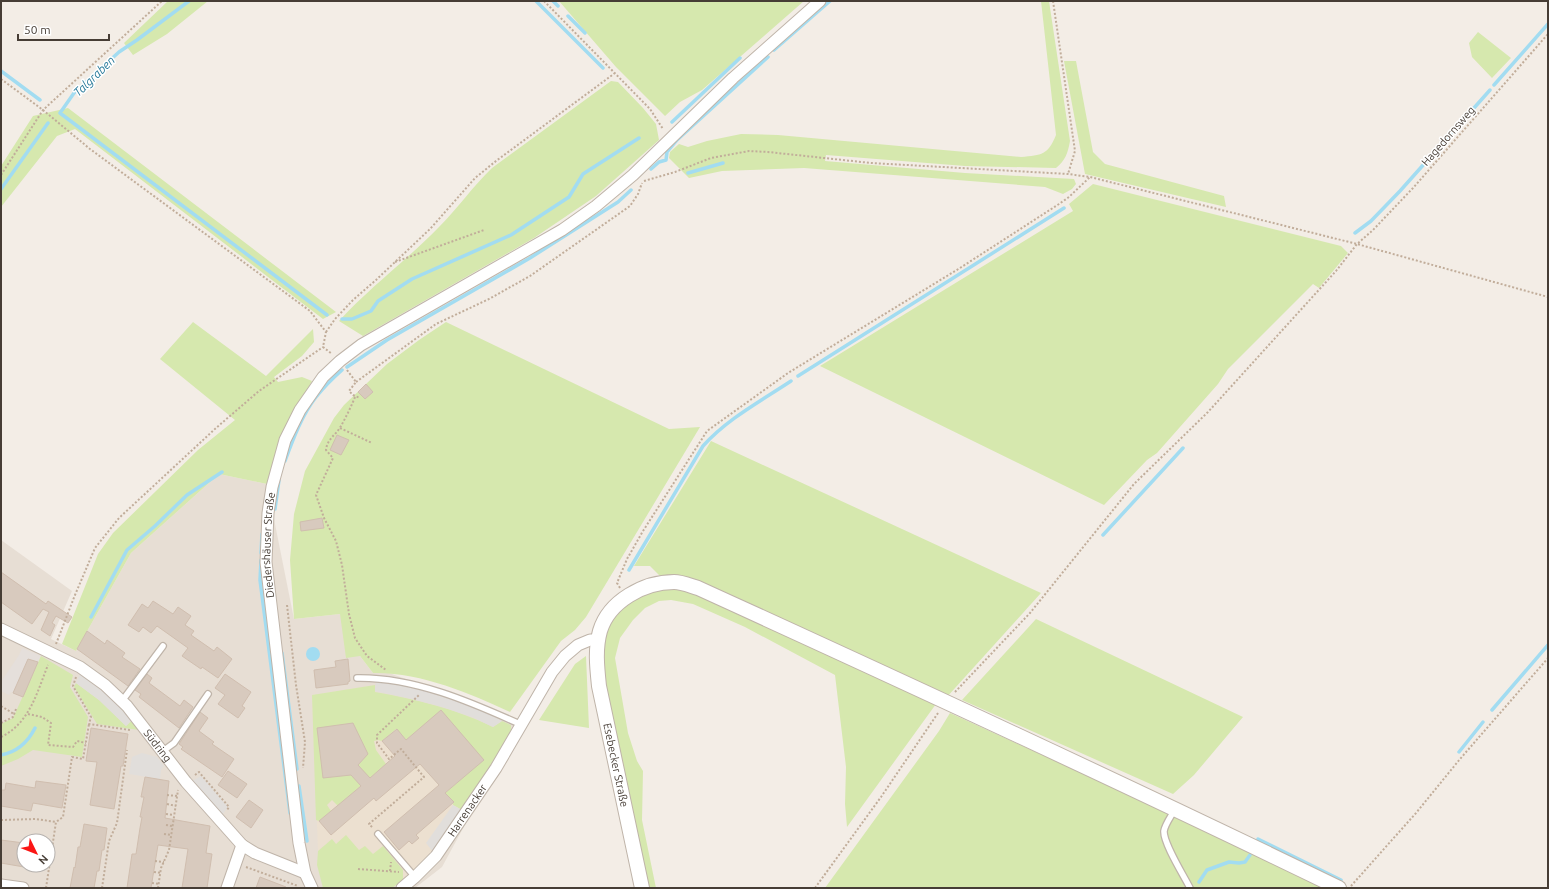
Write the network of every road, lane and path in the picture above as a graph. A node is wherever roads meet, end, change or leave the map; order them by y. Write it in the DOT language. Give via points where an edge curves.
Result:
graph roads {
  1 [pos="162,1"];
  2 [pos="544,1"];
  3 [pos="820,1"];
  4 [pos="1053,1"];
  5 [pos="1548,34"];
  6 [pos="615,72"];
  7 [pos="1,79"];
  8 [pos="42,110"];
  9 [pos="668,139"];
  10 [pos="1068,174"];
  11 [pos="1,175"];
  12 [pos="1090,177"];
  13 [pos="484,230"];
  14 [pos="1357,244"];
  15 [pos="394,263"];
  16 [pos="1548,297"];
  17 [pos="326,332"];
  18 [pos="323,347"];
  19 [pos="340,361"];
  20 [pos="354,379"];
  21 [pos="356,382"];
  22 [pos="356,396"];
  23 [pos="360,398"];
  24 [pos="340,428"];
  25 [pos="372,443"];
  26 [pos="624,598"];
  27 [pos="287,605"];
  28 [pos="1,629"];
  29 [pos="598,640"];
  30 [pos="163,646"];
  31 [pos="53,653"];
  32 [pos="1548,658"];
  33 [pos="80,667"];
  34 [pos="357,678"];
  35 [pos="388,681"];
  36 [pos="426,688"];
  37 [pos="208,694"];
  38 [pos="122,701"];
  39 [pos="946,702"];
  40 [pos="1,706"];
  41 [pos="16,709"];
  42 [pos="14,714"];
  43 [pos="28,714"];
  44 [pos="1,720"];
  45 [pos="2,722"];
  46 [pos="89,724"];
  47 [pos="522,725"];
  48 [pos="149,733"];
  49 [pos="1,736"];
  50 [pos="87,743"];
  51 [pos="127,750"];
  52 [pos="163,751"];
  53 [pos="186,782"];
  54 [pos="293,788"];
  55 [pos="167,795"];
  56 [pos="177,796"];
  57 [pos="167,804"];
  58 [pos="176,806"];
  59 [pos="1176,809"];
  60 [pos="166,814"];
  61 [pos="174,815"];
  62 [pos="1,820"];
  63 [pos="56,822"];
  64 [pos="166,825"];
  65 [pos="172,826"];
  66 [pos="164,834"];
  67 [pos="378,834"];
  68 [pos="171,835"];
  69 [pos="242,844"];
  70 [pos="391,858"];
  71 [pos="155,861"];
  72 [pos="164,862"];
  73 [pos="235,863"];
  74 [pos="358,869"];
  75 [pos="390,871"];
  76 [pos="154,872"];
  77 [pos="161,873"];
  78 [pos="305,873"];
  79 [pos="415,877"];
  80 [pos="152,883"];
  81 [pos="1,884"];
  82 [pos="159,884"];
  83 [pos="23,888"];
  84 [pos="46,888"];
  85 [pos="102,888"];
  86 [pos="158,888"];
  87 [pos="227,888"];
  88 [pos="303,888"];
  89 [pos="312,888"];
  90 [pos="402,888"];
  91 [pos="642,888"];
  92 [pos="815,888"];
  93 [pos="1190,888"];
  94 [pos="1339,888"];
  95 [pos="1349,888"];
  1 -- 8 [label="path"];
  2 -- 6 [label="path"];
  3 -- 9 [label="street, Diedershäuser Straße"];
  4 -- 10 [label="path" via="1076,151"];
  5 -- 14 [label="path, Hagedornsweg" via="1413,188 1374,230"];
  6 -- 9 [label="path" via="650,108"];
  6 -- 15 [label="path" via="475,178 430,229"];
  7 -- 8 [label="path"];
  8 -- 11 [label="path"];
  8 -- 17 [label="path" via="90,149 310,311"];
  9 -- 19 [label="street, Diedershäuser Straße" via="633,175 562,230 361,345"];
  10 -- 12 [label="path"];
  10 -- 21 [label="path" via="871,163 748,151 711,158 643,182 630,206 530,276 436,324"];
  12 -- 14 [label="path"];
  12 -- 26 [label="path" via="1059,204 788,373 707,431 627,560 617,583"];
  13 -- 15 [label="path"];
  14 -- 16 [label="path"];
  14 -- 39 [label="path, Hagedornsweg" via="1336,271 1208,412 1134,484 1030,613"];
  15 -- 17 [label="path" via="335,319"];
  17 -- 18 [label="path"];
  18 -- 19 [label="path"];
  18 -- 31 [label="path" via="254,396 216,428 114,523 95,548"];
  19 -- 54 [label="street, Diedershäuser Straße" via="311,392 285,440 272,487 268,513 266,562"];
  20 -- 21 [label="path"];
  21 -- 22 [label="path" via="349,391"];
  22 -- 23 [label="path"];
  22 -- 24 [label="path"];
  24 -- 25 [label="path"];
  24 -- 35 [label="path" via="326,448 332,458 316,495 337,546 352,630 367,656 386,671"];
  26 -- 29 [label="street, Esebecker Straße" via="606,618"];
  26 -- 39 [label="street, Esebecker Straße" via="643,588 661,583 676,582 698,588"];
  27 -- 54 [label="path" via="305,742 301,779"];
  28 -- 31 [label="street, Südring"];
  29 -- 47 [label="street, Harrenacker" via="578,645 565,656 552,672"];
  29 -- 91 [label="street, Esebecker Straße" via="596,660 599,686"];
  30 -- 38 [label="lane"];
  31 -- 33 [label="street, Südring"];
  31 -- 43 [label="path"];
  32 -- 95 [label="path"];
  33 -- 38 [label="street, Südring"];
  33 -- 46 [label="path" via="73,686 91,717"];
  34 -- 35 [label="lane"];
  35 -- 36 [label="lane"];
  36 -- 47 [label="lane" via="473,703"];
  36 -- 67 [label="path" via="376,735 377,743 389,759 401,749 424,777 369,824"];
  37 -- 52 [label="lane" via="174,743"];
  38 -- 48 [label="street, Südring"];
  39 -- 59 [label="street, Esebecker Straße"];
  39 -- 92 [label="path, Hagedornsweg"];
  40 -- 42 [label="path"];
  41 -- 42 [label="path"];
  42 -- 45 [label="path"];
  43 -- 49 [label="path" via="16,728"];
  43 -- 50 [label="path" via="42,717 51,723 48,745 73,747 77,741"];
  44 -- 45 [label="path"];
  46 -- 48 [label="path"];
  46 -- 50 [label="path"];
  47 -- 79 [label="street, Harrenacker" via="436,856"];
  48 -- 52 [label="street, Südring"];
  50 -- 63 [label="path" via="83,759 72,758 63,817"];
  51 -- 85 [label="path" via="117,823 109,841"];
  52 -- 53 [label="street, Südring"];
  53 -- 56 [label="path" via="178,790"];
  53 -- 69 [label="street, Südring"];
  54 -- 78 [label="street, Diedershäuser Straße"];
  55 -- 56 [label="path"];
  56 -- 58 [label="path"];
  57 -- 58 [label="path"];
  58 -- 61 [label="path"];
  59 -- 93 [label="lane" via="1164,829 1164,835"];
  59 -- 94 [label="street, Esebecker Straße"];
  60 -- 61 [label="path"];
  61 -- 65 [label="path"];
  62 -- 63 [label="path" via="36,819"];
  63 -- 84 [label="path"];
  64 -- 65 [label="path"];
  65 -- 68 [label="path"];
  66 -- 68 [label="path"];
  67 -- 79 [label="lane"];
  68 -- 72 [label="path"];
  69 -- 73 [label="street"];
  69 -- 78 [label="street, Südring" via="255,853"];
  70 -- 75 [label="path"];
  71 -- 72 [label="path"];
  72 -- 77 [label="path"];
  73 -- 87 [label="street"];
  73 -- 88 [label="path"];
  74 -- 75 [label="path"];
  75 -- 79 [label="path" via="403,872"];
  76 -- 77 [label="path"];
  77 -- 82 [label="path"];
  78 -- 89 [label="street, Diedershäuser Straße"];
  79 -- 90 [label="street, Harrenacker"];
  80 -- 82 [label="path"];
  81 -- 83 [label="street"];
  82 -- 86 [label="path"];
}
